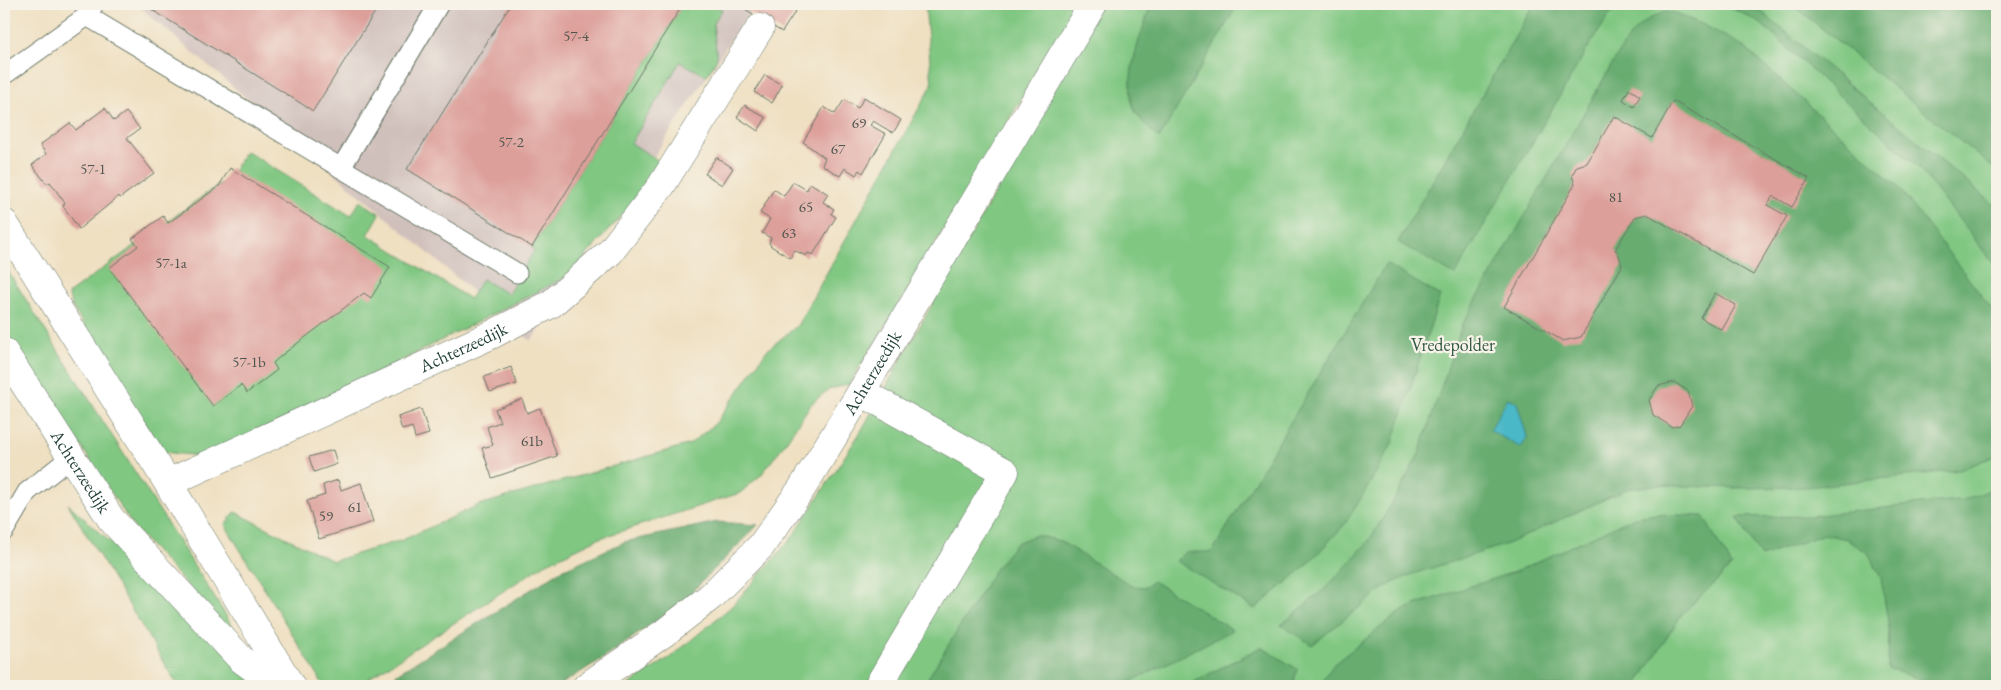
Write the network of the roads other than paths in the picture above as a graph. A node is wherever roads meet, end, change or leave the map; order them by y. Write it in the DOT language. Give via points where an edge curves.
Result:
graph roads {
  1 [pos="439,4"];
  2 [pos="1093,4"];
  3 [pos="91,10"];
  4 [pos="760,28"];
  5 [pos="4,75"];
  6 [pos="340,168"];
  7 [pos="4,223"];
  8 [pos="517,273"];
  9 [pos="4,352"];
  10 [pos="861,392"];
  11 [pos="70,458"];
  12 [pos="168,483"];
  13 [pos="4,531"];
  14 [pos="278,686"];
  15 [pos="291,686"];
  16 [pos="587,686"];
  17 [pos="878,686"];
  1 -- 6 [label="lane"];
  2 -- 10 [label="street, Achterzeedijk"];
  3 -- 5 [label="lane"];
  3 -- 6 [label="lane"];
  4 -- 12 [label="street, Achterzeedijk" via="661,186 610,252 551,304 493,334"];
  6 -- 8 [label="lane"];
  7 -- 12 [label="street"];
  9 -- 11 [label="street, Achterzeedijk"];
  10 -- 16 [label="street, Achterzeedijk" via="802,488 761,546 710,597"];
  10 -- 17 [label="street" via="1005,472"];
  11 -- 13 [label="lane" via="27,492"];
  11 -- 14 [label="street, Achterzeedijk" via="111,519 242,659"];
  12 -- 15 [label="street"];
}
